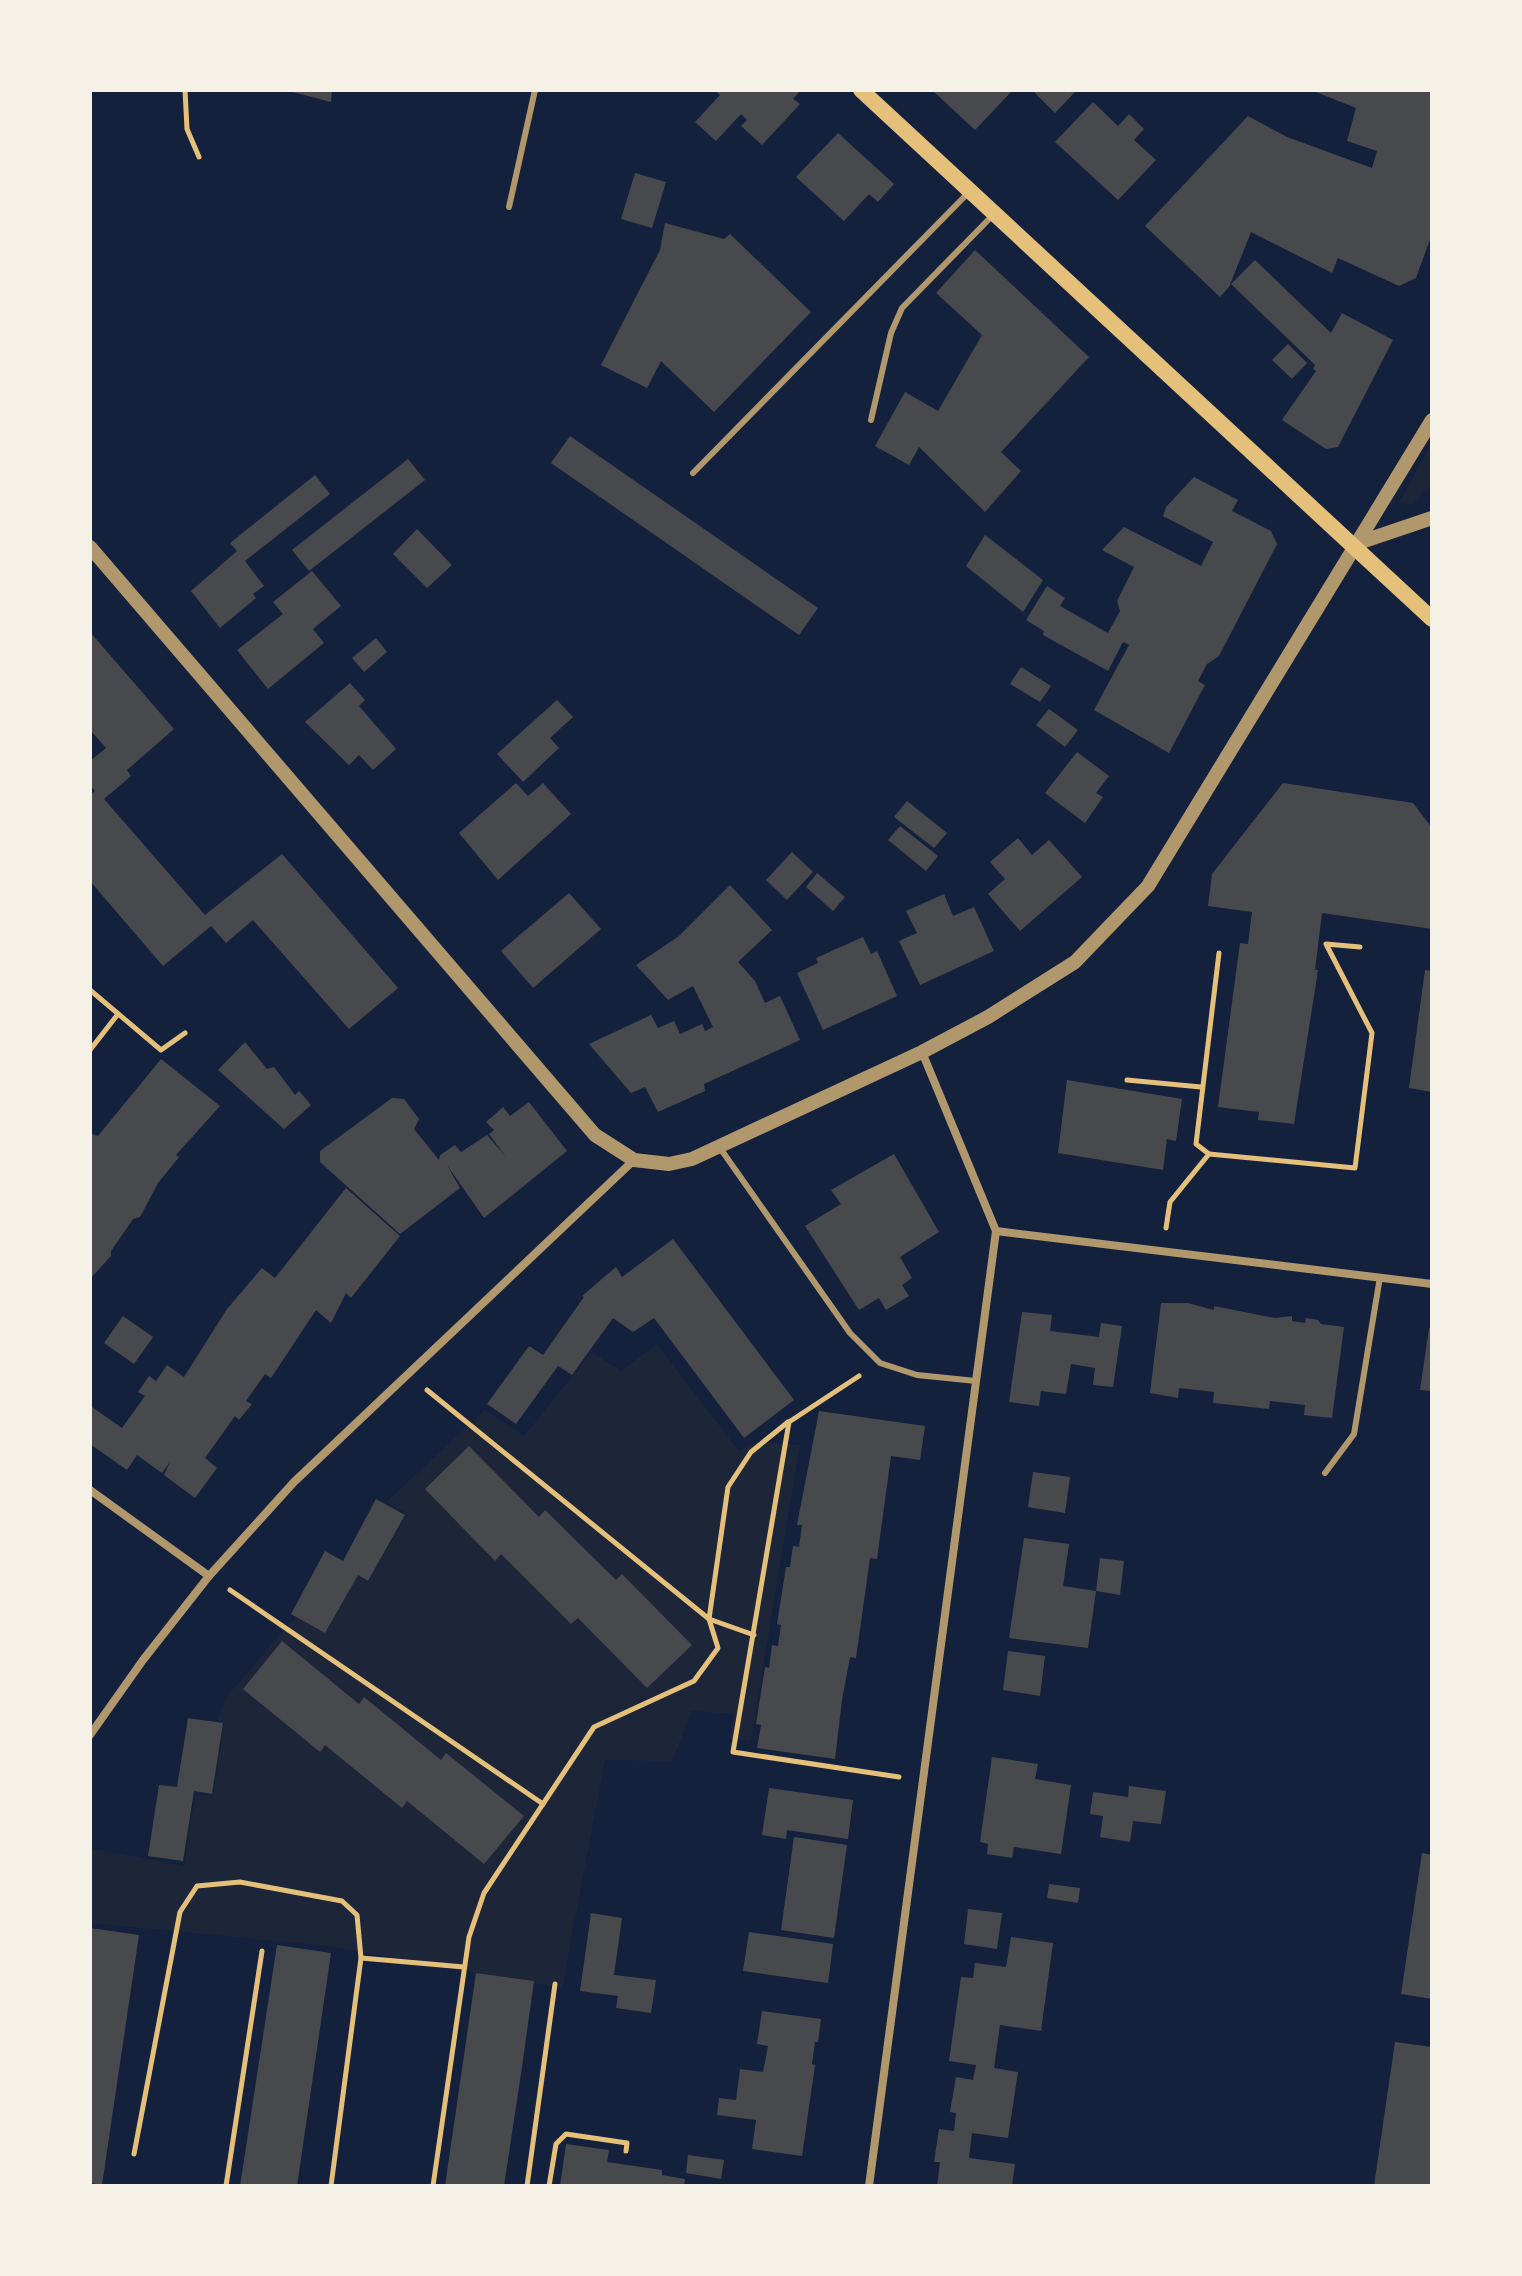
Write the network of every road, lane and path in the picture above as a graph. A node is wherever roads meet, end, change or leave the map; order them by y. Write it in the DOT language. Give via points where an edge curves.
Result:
graph roads {
  1 [pos="185,90"];
  2 [pos="535,90"];
  3 [pos="861,90"];
  4 [pos="199,157"];
  5 [pos="969,192"];
  6 [pos="509,207"];
  7 [pos="993,215"];
  8 [pos="871,420"];
  9 [pos="1432,420"];
  10 [pos="693,473"];
  11 [pos="1432,518"];
  12 [pos="1355,544"];
  13 [pos="90,547"];
  14 [pos="1432,619"];
  15 [pos="1360,947"];
  16 [pos="1219,953"];
  17 [pos="90,990"];
  18 [pos="118,1014"];
  19 [pos="185,1033"];
  20 [pos="90,1050"];
  21 [pos="922,1052"];
  22 [pos="1127,1080"];
  23 [pos="1201,1087"];
  24 [pos="720,1148"];
  25 [pos="1209,1154"];
  26 [pos="634,1160"];
  27 [pos="996,1231"];
  28 [pos="1162,1249"];
  29 [pos="1380,1277"];
  30 [pos="1432,1284"];
  31 [pos="880,1363"];
  32 [pos="409,1375"];
  33 [pos="976,1381"];
  34 [pos="789,1422"];
  35 [pos="1325,1473"];
  36 [pos="90,1490"];
  37 [pos="209,1576"];
  38 [pos="709,1619"];
  39 [pos="754,1635"];
  40 [pos="90,1735"];
  41 [pos="923,1781"];
  42 [pos="543,1804"];
  43 [pos="262,1951"];
  44 [pos="361,1958"];
  45 [pos="464,1967"];
  46 [pos="555,1984"];
  47 [pos="626,2151"];
  48 [pos="134,2154"];
  49 [pos="226,2186"];
  50 [pos="331,2186"];
  51 [pos="433,2186"];
  52 [pos="527,2186"];
  53 [pos="549,2186"];
  54 [pos="869,2186"];
  1 -- 4 [label="path" via="187,129"];
  2 -- 6 [label="lane"];
  3 -- 5 [label="main road"];
  5 -- 7 [label="main road"];
  5 -- 10 [label="lane"];
  7 -- 8 [label="lane" via="902,308"];
  7 -- 12 [label="main road"];
  9 -- 12 [label="street"];
  11 -- 12 [label="street"];
  12 -- 14 [label="main road"];
  12 -- 21 [label="street" via="1148,886 1075,962"];
  13 -- 26 [label="street" via="595,1135"];
  15 -- 25 [label="path" via="1326,944 1372,1033 1355,1168"];
  16 -- 23 [label="path"];
  17 -- 18 [label="path"];
  18 -- 19 [label="path" via="161,1050"];
  18 -- 20 [label="path"];
  21 -- 24 [label="street"];
  21 -- 27 [label="street"];
  22 -- 23 [label="path"];
  23 -- 25 [label="path" via="1196,1144"];
  24 -- 26 [label="street" via="669,1164"];
  24 -- 31 [label="lane" via="850,1333"];
  25 -- 28 [label="path" via="1170,1202"];
  26 -- 32 [label="street"];
  27 -- 28 [label="street"];
  27 -- 33 [label="street"];
  28 -- 29 [label="street"];
  29 -- 30 [label="street"];
  29 -- 35 [label="lane" via="1354,1434"];
  31 -- 33 [label="lane" via="917,1375"];
  31 -- 34 [label="path"];
  32 -- 37 [label="street" via="294,1482"];
  32 -- 38 [label="path"];
  33 -- 41 [label="street"];
  34 -- 38 [label="path" via="751,1452 728,1487"];
  34 -- 39 [label="path"];
  36 -- 37 [label="street"];
  37 -- 40 [label="street"];
  37 -- 42 [label="path"];
  38 -- 39 [label="path"];
  38 -- 42 [label="path" via="718,1648 694,1681 594,1727"];
  39 -- 41 [label="path" via="733,1752"];
  41 -- 54 [label="street"];
  42 -- 45 [label="path" via="484,1893"];
  43 -- 49 [label="path"];
  44 -- 45 [label="path"];
  44 -- 48 [label="path" via="357,1915 342,1901 240,1882 197,1886 180,1912"];
  44 -- 50 [label="path"];
  45 -- 51 [label="path"];
  46 -- 52 [label="path"];
  47 -- 53 [label="path" via="627,2143 566,2134 556,2144"];
}
